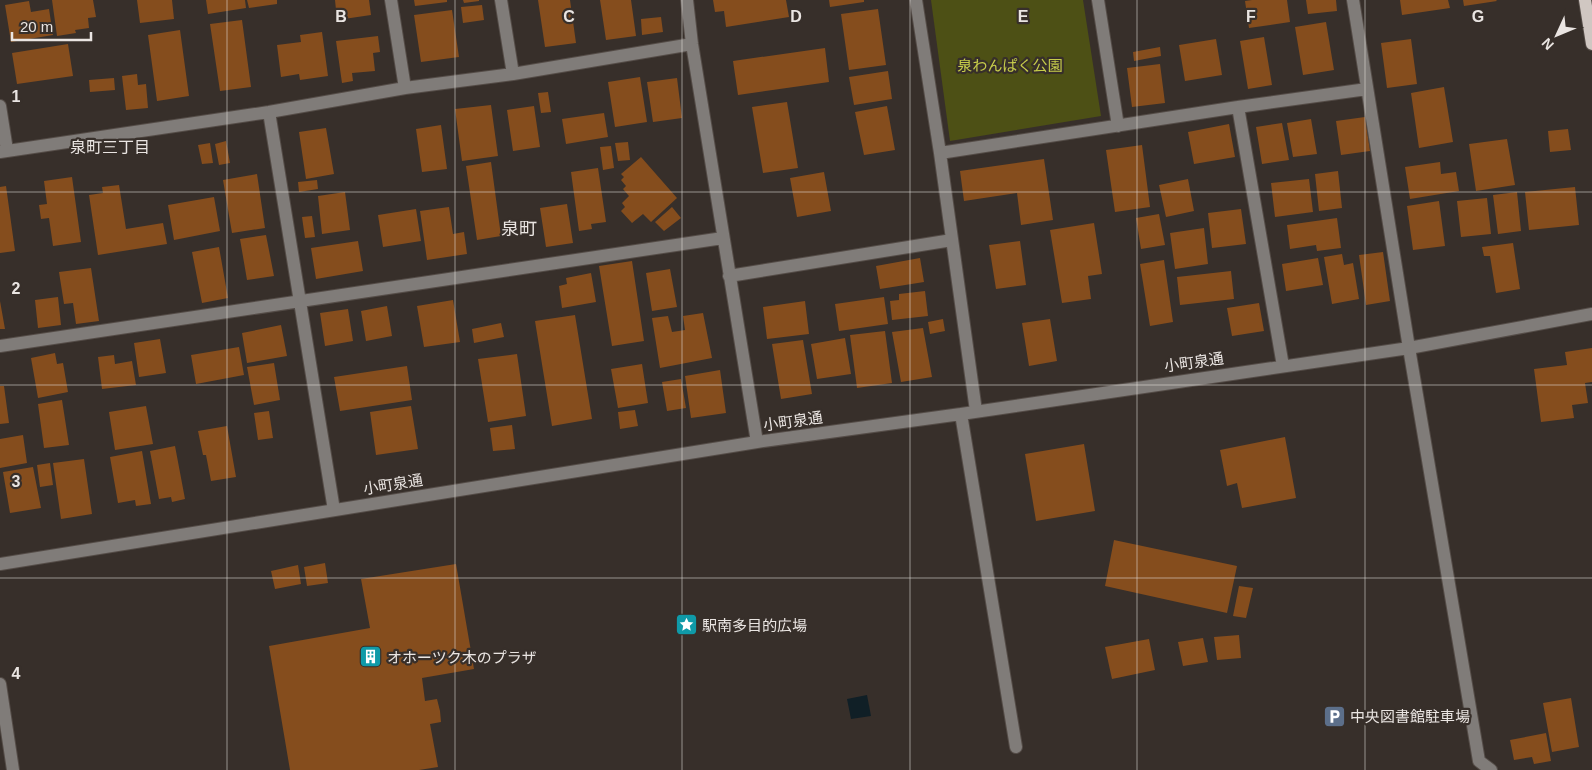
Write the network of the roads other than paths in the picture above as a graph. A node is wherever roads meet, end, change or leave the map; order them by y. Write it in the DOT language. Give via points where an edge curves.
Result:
graph roads {
  1 [pos="391,0"];
  2 [pos="501,0"];
  3 [pos="687,0"];
  4 [pos="916,0"];
  5 [pos="1098,0"];
  6 [pos="1353,0"];
  7 [pos="1585,0"];
  8 [pos="692,44"];
  9 [pos="1592,44"];
  10 [pos="513,74"];
  11 [pos="405,88"];
  12 [pos="1367,89"];
  13 [pos="0,106"];
  14 [pos="1238,107"];
  15 [pos="269,112"];
  16 [pos="1118,126"];
  17 [pos="4,151"];
  18 [pos="940,153"];
  19 [pos="723,238"];
  20 [pos="952,240"];
  21 [pos="730,276"];
  22 [pos="300,301"];
  23 [pos="1592,314"];
  24 [pos="0,346"];
  25 [pos="1409,348"];
  26 [pos="1283,366"];
  27 [pos="976,411"];
  28 [pos="961,414"];
  29 [pos="757,442"];
  30 [pos="334,510"];
  31 [pos="0,564"];
  32 [pos="0,684"];
  33 [pos="1016,748"];
  34 [pos="13,770"];
  35 [pos="1491,770"];
  1 -- 11 [label="street"];
  2 -- 10 [label="street"];
  3 -- 8 [label="street"];
  4 -- 18 [label="street"];
  5 -- 16 [label="street"];
  6 -- 12 [label="street"];
  7 -- 9 [label="main road"];
  8 -- 10 [label="street"];
  8 -- 19 [label="street"];
  10 -- 11 [label="street"];
  11 -- 15 [label="street"];
  12 -- 14 [label="street"];
  12 -- 25 [label="street"];
  13 -- 17 [label="street"];
  14 -- 16 [label="street"];
  14 -- 26 [label="street"];
  15 -- 17 [label="street"];
  15 -- 22 [label="street"];
  16 -- 18 [label="street"];
  18 -- 20 [label="street"];
  19 -- 21 [label="street"];
  19 -- 22 [label="street"];
  20 -- 21 [label="street"];
  20 -- 27 [label="street"];
  21 -- 29 [label="street"];
  22 -- 24 [label="street"];
  22 -- 30 [label="street"];
  23 -- 25 [label="street, 小町泉通"];
  25 -- 26 [label="street, 小町泉通"];
  25 -- 35 [label="street" via="1479,761"];
  26 -- 27 [label="street, 小町泉通"];
  27 -- 28 [label="street, 小町泉通"];
  28 -- 29 [label="street, 小町泉通"];
  28 -- 33 [label="street"];
  29 -- 30 [label="street, 小町泉通"];
  30 -- 31 [label="street, 小町泉通"];
  32 -- 34 [label="street"];
}
